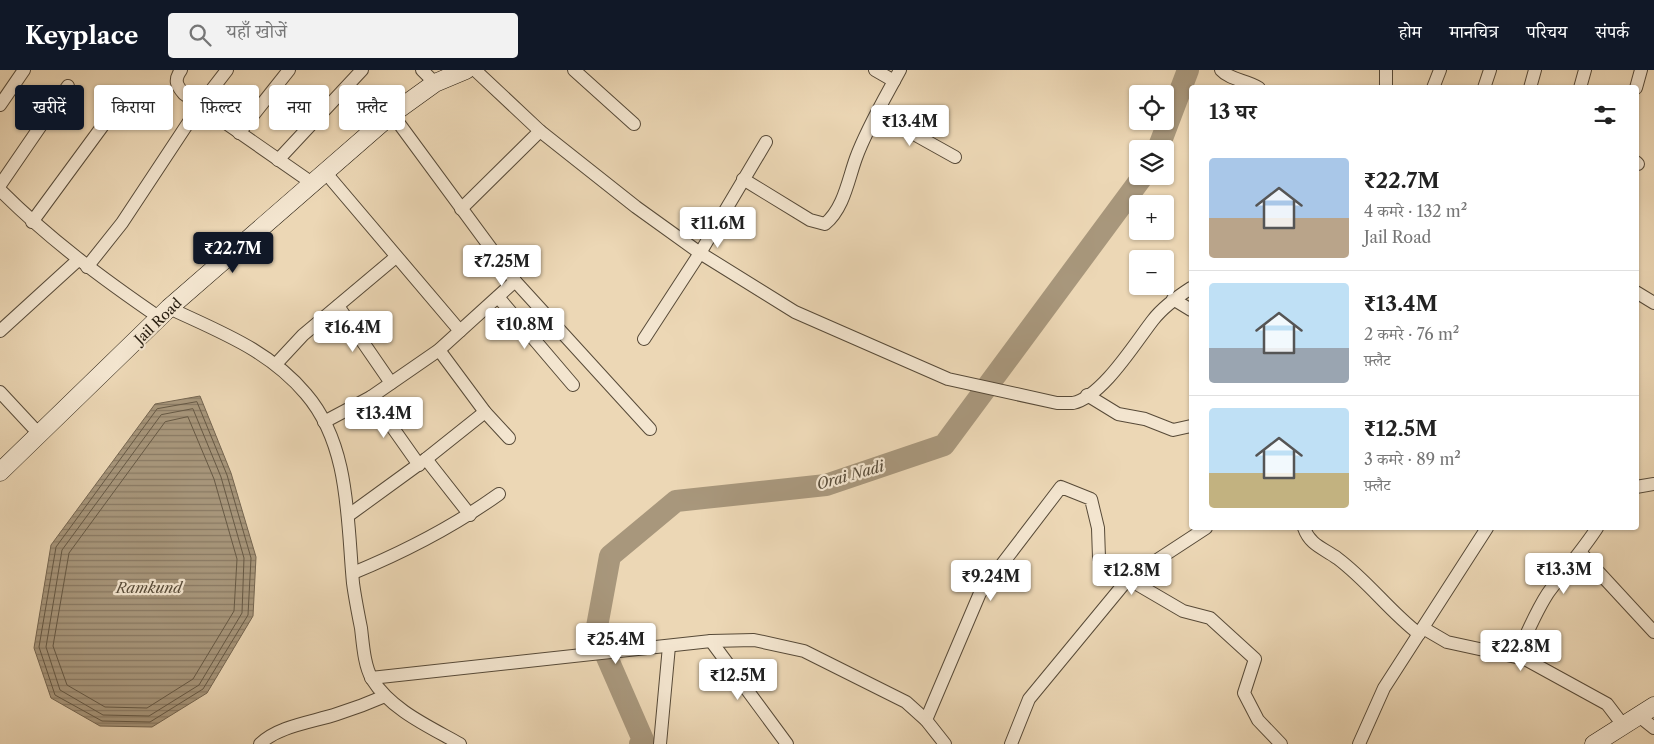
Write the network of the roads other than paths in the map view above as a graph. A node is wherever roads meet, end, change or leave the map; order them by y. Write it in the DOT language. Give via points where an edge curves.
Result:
graph roads {
  1 [pos="24,70"];
  2 [pos="181,70"];
  3 [pos="227,70"];
  4 [pos="289,70"];
  5 [pos="362,70"];
  6 [pos="422,70"];
  7 [pos="466,70"];
  8 [pos="475,70"];
  9 [pos="574,70"];
  10 [pos="876,70"];
  11 [pos="1221,70"];
  12 [pos="1386,70"];
  13 [pos="1440,70"];
  14 [pos="1490,70"];
  15 [pos="1535,70"];
  16 [pos="1585,70"];
  17 [pos="1641,70"];
  18 [pos="897,75"];
  19 [pos="435,83"];
  20 [pos="215,85"];
  21 [pos="1254,85"];
  22 [pos="1386,85"];
  23 [pos="1434,85"];
  24 [pos="1485,85"];
  25 [pos="1531,85"];
  26 [pos="1581,85"];
  27 [pos="1637,85"];
  28 [pos="183,91"];
  29 [pos="405,105"];
  30 [pos="0,106"];
  31 [pos="878,114"];
  32 [pos="634,124"];
  33 [pos="38,130"];
  34 [pos="100,130"];
  35 [pos="183,130"];
  36 [pos="235,130"];
  37 [pos="374,130"];
  38 [pos="404,130"];
  39 [pos="540,131"];
  40 [pos="239,133"];
  41 [pos="766,142"];
  42 [pos="955,158"];
  43 [pos="278,160"];
  44 [pos="319,178"];
  45 [pos="743,179"];
  46 [pos="0,185"];
  47 [pos="0,190"];
  48 [pos="461,208"];
  49 [pos="32,222"];
  50 [pos="700,253"];
  51 [pos="396,257"];
  52 [pos="83,264"];
  53 [pos="515,281"];
  54 [pos="1189,289"];
  55 [pos="1639,294"];
  56 [pos="498,297"];
  57 [pos="1173,299"];
  58 [pos="1654,304"];
  59 [pos="338,306"];
  60 [pos="1189,309"];
  61 [pos="165,313"];
  62 [pos="0,331"];
  63 [pos="460,331"];
  64 [pos="644,339"];
  65 [pos="439,350"];
  66 [pos="276,364"];
  67 [pos="391,383"];
  68 [pos="573,385"];
  69 [pos="0,392"];
  70 [pos="1087,395"];
  71 [pos="371,397"];
  72 [pos="485,412"];
  73 [pos="324,422"];
  74 [pos="1189,426"];
  75 [pos="650,429"];
  76 [pos="40,434"];
  77 [pos="509,438"];
  78 [pos="423,462"];
  79 [pos="0,472"];
  80 [pos="1654,484"];
  81 [pos="1639,486"];
  82 [pos="499,494"];
  83 [pos="349,515"];
  84 [pos="470,515"];
  85 [pos="1203,530"];
  86 [pos="1305,530"];
  87 [pos="1486,530"];
  88 [pos="1596,530"];
  89 [pos="1581,553"];
  90 [pos="353,573"];
  91 [pos="1128,579"];
  92 [pos="1421,631"];
  93 [pos="1654,632"];
  94 [pos="711,641"];
  95 [pos="669,646"];
  96 [pos="1517,656"];
  97 [pos="372,678"];
  98 [pos="385,696"];
  99 [pos="1654,706"];
  100 [pos="926,720"];
  101 [pos="1631,721"];
  102 [pos="1654,728"];
  103 [pos="260,744"];
  104 [pos="460,744"];
  105 [pos="660,744"];
  106 [pos="787,744"];
  107 [pos="945,744"];
  108 [pos="1011,744"];
  109 [pos="1281,744"];
  110 [pos="1358,744"];
  111 [pos="1594,744"];
  1 -- 30 [label="street"];
  2 -- 28 [label="street" via="176,81"];
  3 -- 20 [label="street"];
  4 -- 40 [label="street"];
  5 -- 43 [label="street"];
  6 -- 19 [label="street"];
  7 -- 19 [label="street, Jail Road"];
  8 -- 39 [label="street"];
  9 -- 32 [label="street"];
  10 -- 18 [label="street"];
  11 -- 21 [label="street" via="1227,76"];
  12 -- 22 [label="street"];
  13 -- 23 [label="street"];
  14 -- 24 [label="street"];
  15 -- 25 [label="street"];
  16 -- 26 [label="street"];
  17 -- 27 [label="street"];
  18 -- 31 [label="street"];
  19 -- 29 [label="street, Jail Road"];
  31 -- 42 [label="street"];
  31 -- 45 [label="street" via="856,156 844,194 832,218 825,224 810,220"];
  33 -- 46 [label="street"];
  34 -- 49 [label="street"];
  35 -- 52 [label="street" via="122,223"];
  36 -- 40 [label="street"];
  37 -- 44 [label="street, Jail Road"];
  38 -- 48 [label="street"];
  39 -- 48 [label="street"];
  39 -- 50 [label="street"];
  40 -- 43 [label="street"];
  41 -- 45 [label="street"];
  43 -- 44 [label="street"];
  44 -- 51 [label="street"];
  44 -- 61 [label="street, Jail Road"];
  45 -- 50 [label="street"];
  47 -- 49 [label="street"];
  48 -- 53 [label="street"];
  49 -- 52 [label="street"];
  50 -- 64 [label="street"];
  50 -- 70 [label="street" via="795,312 948,379 1057,403 1074,402"];
  51 -- 59 [label="street"];
  51 -- 63 [label="street"];
  52 -- 61 [label="street"];
  52 -- 62 [label="street"];
  53 -- 56 [label="street"];
  53 -- 75 [label="street"];
  54 -- 57 [label="street"];
  55 -- 58 [label="street"];
  56 -- 63 [label="street"];
  56 -- 68 [label="street"];
  57 -- 60 [label="street"];
  57 -- 70 [label="street" via="1122,362"];
  59 -- 66 [label="street" via="303,335"];
  59 -- 67 [label="street"];
  61 -- 66 [label="street" via="241,342"];
  61 -- 76 [label="street, Jail Road"];
  63 -- 65 [label="street"];
  65 -- 67 [label="street"];
  65 -- 72 [label="street"];
  66 -- 73 [label="street" via="308,396"];
  67 -- 71 [label="street"];
  69 -- 76 [label="street"];
  70 -- 74 [label="street" via="1118,414 1145,419 1173,430"];
  71 -- 73 [label="street"];
  71 -- 78 [label="street"];
  72 -- 77 [label="street"];
  72 -- 78 [label="street"];
  73 -- 83 [label="street" via="333,442"];
  76 -- 79 [label="street, Jail Road"];
  78 -- 83 [label="street"];
  78 -- 84 [label="street"];
  80 -- 81 [label="street"];
  82 -- 84 [label="street"];
  83 -- 90 [label="street"];
  84 -- 90 [label="street" via="400,554"];
  85 -- 91 [label="street"];
  86 -- 92 [label="street" via="1314,545 1335,556 1366,581 1395,614"];
  87 -- 92 [label="street"];
  88 -- 89 [label="street"];
  89 -- 93 [label="street"];
  89 -- 96 [label="street" via="1548,594"];
  90 -- 97 [label="street" via="366,662"];
  91 -- 100 [label="street" via="1099,558 1098,528 1091,499 1061,487 980,593"];
  91 -- 108 [label="street" via="1029,699"];
  91 -- 109 [label="street" via="1183,611 1210,618 1254,659 1244,693 1258,720"];
  92 -- 96 [label="street" via="1447,642"];
  92 -- 110 [label="street" via="1384,688"];
  94 -- 95 [label="street"];
  94 -- 100 [label="street" via="754,640 804,652 906,702"];
  94 -- 106 [label="street"];
  95 -- 97 [label="street"];
  95 -- 105 [label="street"];
  96 -- 101 [label="street" via="1599,698"];
  97 -- 98 [label="street"];
  98 -- 103 [label="street" via="358,708 286,730"];
  98 -- 104 [label="street" via="414,718"];
  99 -- 101 [label="street"];
  100 -- 107 [label="street"];
  101 -- 102 [label="street"];
  101 -- 111 [label="street"];
}
